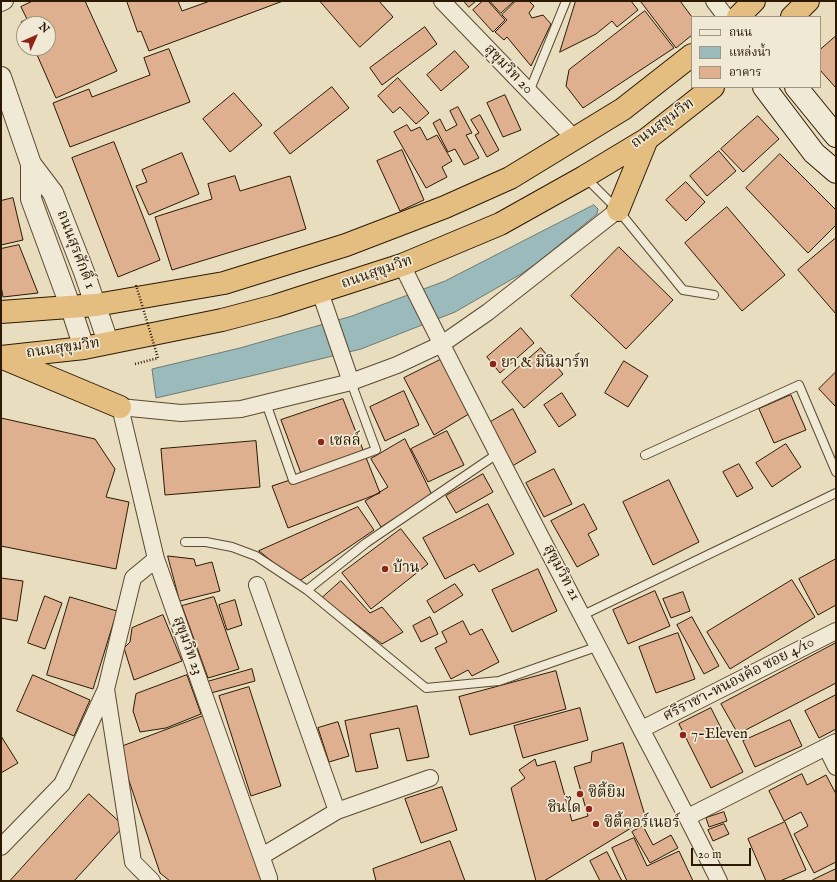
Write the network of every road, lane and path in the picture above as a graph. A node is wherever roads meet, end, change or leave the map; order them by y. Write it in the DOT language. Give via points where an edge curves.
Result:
graph roads {
  1 [pos="5,1"];
  2 [pos="442,1"];
  3 [pos="566,1"];
  4 [pos="714,1"];
  5 [pos="754,1"];
  6 [pos="808,1"];
  7 [pos="1,3"];
  8 [pos="725,16"];
  9 [pos="739,16"];
  10 [pos="793,16"];
  11 [pos="691,56"];
  12 [pos="1,77"];
  13 [pos="712,88"];
  14 [pos="765,88"];
  15 [pos="797,88"];
  16 [pos="529,92"];
  17 [pos="836,136"];
  18 [pos="575,139"];
  19 [pos="647,139"];
  20 [pos="31,164"];
  21 [pos="836,172"];
  22 [pos="584,177"];
  23 [pos="618,210"];
  24 [pos="402,266"];
  25 [pos="136,285"];
  26 [pos="320,292"];
  27 [pos="714,296"];
  28 [pos="96,305"];
  29 [pos="71,308"];
  30 [pos="1,312"];
  31 [pos="108,342"];
  32 [pos="442,344"];
  33 [pos="84,348"];
  34 [pos="1,357"];
  35 [pos="135,364"];
  36 [pos="351,382"];
  37 [pos="266,403"];
  38 [pos="120,407"];
  39 [pos="497,454"];
  40 [pos="645,455"];
  41 [pos="836,472"];
  42 [pos="836,493"];
  43 [pos="185,542"];
  44 [pos="156,559"];
  45 [pos="257,585"];
  46 [pos="307,590"];
  47 [pos="583,615"];
  48 [pos="836,630"];
  49 [pos="599,646"];
  50 [pos="106,689"];
  51 [pos="642,729"];
  52 [pos="831,745"];
  53 [pos="836,767"];
  54 [pos="430,778"];
  55 [pos="337,811"];
  56 [pos="688,817"];
  57 [pos="1,847"];
  58 [pos="262,856"];
  59 [pos="152,881"];
  60 [pos="269,881"];
  61 [pos="719,881"];
  1 -- 7 [label="street"];
  2 -- 16 [label="street, สุขุมวิท 20"];
  3 -- 16 [label="lane"];
  4 -- 8 [label="street"];
  5 -- 9 [label="highway"];
  6 -- 10 [label="highway"];
  11 -- 18 [label="highway" via="624,109"];
  12 -- 20 [label="street, ถนนสุรศักดิ์ 1"];
  13 -- 19 [label="highway, ถนนสุขุมวิท"];
  14 -- 21 [label="main road" via="814,153"];
  15 -- 17 [label="main road"];
  16 -- 18 [label="street, สุขุมวิท 20"];
  18 -- 28 [label="highway" via="510,178 445,207 346,245 224,283"];
  19 -- 22 [label="highway, ถนนสุขุมวิท"];
  19 -- 23 [label="highway"];
  20 -- 28 [label="street, ถนนสุรศักดิ์ 1" via="53,193"];
  20 -- 29 [label="street, ถนนสุรศักดิ์ 1" via="31,199"];
  22 -- 23 [label="lane"];
  22 -- 24 [label="highway, ถนนสุขุมวิท" via="500,224"];
  23 -- 27 [label="lane" via="683,290"];
  23 -- 32 [label="street" via="488,312"];
  24 -- 26 [label="highway, ถนนสุขุมวิท"];
  24 -- 32 [label="street, สุขุมวิท 21"];
  25 -- 35 [label="path, bridge" via="158,358"];
  26 -- 31 [label="highway, ถนนสุขุมวิท" via="222,320"];
  26 -- 36 [label="street"];
  28 -- 29 [label="highway"];
  28 -- 31 [label="street, ถนนสุรศักดิ์ 1"];
  29 -- 30 [label="highway"];
  29 -- 33 [label="street, ถนนสุรศักดิ์ 1"];
  31 -- 33 [label="highway, ถนนสุขุมวิท"];
  32 -- 36 [label="street" via="397,365"];
  32 -- 39 [label="street, สุขุมวิท 21"];
  33 -- 34 [label="highway, ถนนสุขุมวิท"];
  34 -- 38 [label="highway"];
  36 -- 37 [label="street"];
  36 -- 37 [label="lane" via="376,450 293,480"];
  37 -- 38 [label="street" via="241,409 181,413"];
  38 -- 44 [label="street, สุขุมวิท 23"];
  39 -- 46 [label="lane" via="366,543"];
  39 -- 47 [label="street, สุขุมวิท 21"];
  40 -- 41 [label="lane" via="799,385"];
  42 -- 47 [label="lane"];
  43 -- 46 [label="lane" via="206,542 232,547 256,556"];
  44 -- 50 [label="street" via="133,578"];
  44 -- 58 [label="street, สุขุมวิท 23"];
  45 -- 55 [label="street"];
  46 -- 49 [label="lane" via="426,688 499,681"];
  47 -- 49 [label="street, สุขุมวิท 21"];
  48 -- 51 [label="street, ศรีราชา-หนองค้อ ซอย 4/10"];
  49 -- 51 [label="street, สุขุมวิท 21"];
  50 -- 57 [label="street" via="62,784"];
  50 -- 59 [label="street" via="133,862"];
  51 -- 56 [label="street, สุขุมวิท 21"];
  52 -- 53 [label="street"];
  52 -- 56 [label="street"];
  54 -- 55 [label="street"];
  55 -- 58 [label="street"];
  56 -- 61 [label="street, สุขุมวิท 21"];
  58 -- 60 [label="street, สุขุมวิท 23"];
}
